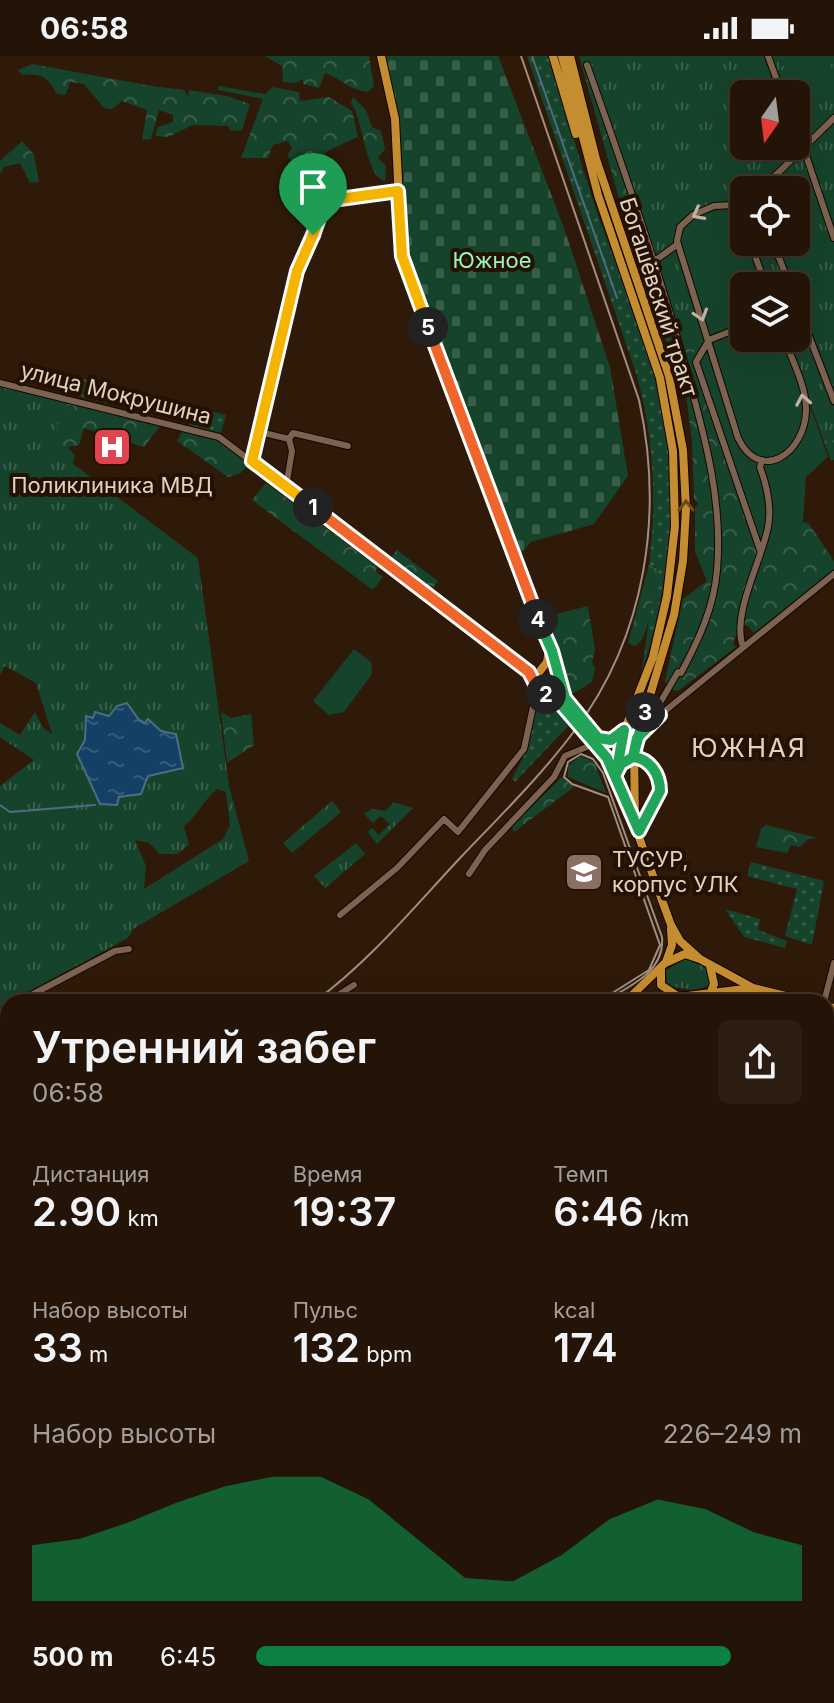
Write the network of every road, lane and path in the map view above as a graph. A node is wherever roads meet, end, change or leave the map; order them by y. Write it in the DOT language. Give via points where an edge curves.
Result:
graph roads {
  1 [pos="381,56"];
  2 [pos="553,56"];
  3 [pos="768,56"];
  4 [pos="568,57"];
  5 [pos="587,65"];
  6 [pos="777,80"];
  7 [pos="834,118"];
  8 [pos="810,130"];
  9 [pos="816,132"];
  10 [pos="810,139"];
  11 [pos="790,160"];
  12 [pos="805,160"];
  13 [pos="772,176"];
  14 [pos="398,191"];
  15 [pos="598,195"];
  16 [pos="730,205"];
  17 [pos="834,238"];
  18 [pos="678,244"];
  19 [pos="656,261"];
  20 [pos="635,275"];
  21 [pos="730,333"];
  22 [pos="810,338"];
  23 [pos="709,340"];
  24 [pos="789,352"];
  25 [pos="0,383"];
  26 [pos="834,401"];
  27 [pos="260,432"];
  28 [pos="289,439"];
  29 [pos="348,446"];
  30 [pos="762,460"];
  31 [pos="252,461"];
  32 [pos="286,487"];
  33 [pos="760,550"];
  34 [pos="834,574"];
  35 [pos="743,647"];
  36 [pos="549,648"];
  37 [pos="541,671"];
  38 [pos="529,672"];
  39 [pos="560,679"];
  40 [pos="540,691"];
  41 [pos="647,706"];
  42 [pos="658,712"];
  43 [pos="624,730"];
  44 [pos="637,738"];
  45 [pos="596,741"];
  46 [pos="633,757"];
  47 [pos="616,774"];
  48 [pos="635,819"];
  49 [pos="639,831"];
  50 [pos="469,874"];
  51 [pos="340,915"];
  52 [pos="671,925"];
  53 [pos="129,949"];
  54 [pos="700,959"];
  55 [pos="834,963"];
  56 [pos="710,965"];
  57 [pos="663,966"];
  58 [pos="354,985"];
  59 [pos="753,988"];
  60 [pos="33,994"];
  61 [pos="340,994"];
  62 [pos="633,994"];
  63 [pos="676,994"];
  64 [pos="709,994"];
  65 [pos="726,994"];
  66 [pos="777,994"];
  67 [pos="827,994"];
  1 -- 14 [label="main road" via="395,119"];
  2 -- 15 [label="main road"];
  3 -- 6 [label="street"];
  4 -- 15 [label="main road, Богашёвский тракт"];
  4 -- 20 [label="main road, Богашёвский тракт"];
  5 -- 19 [label="street"];
  7 -- 9 [label="street"];
  8 -- 9 [label="street"];
  9 -- 10 [label="street"];
  11 -- 13 [label="street"];
  12 -- 17 [label="street"];
  14 -- 27 [label="street" via="325,201 321,206 297,271"];
  14 -- 36 [label="main road" via="405,266"];
  15 -- 43 [label="main road, Богашёвский тракт" via="660,378 675,470 674,543 664,612"];
  16 -- 18 [label="street, one-way" via="693,215 680,227"];
  18 -- 19 [label="street"];
  18 -- 23 [label="street, one-way"];
  19 -- 20 [label="street"];
  19 -- 42 [label="street" via="706,436 717,543 710,610"];
  41 -- 20 [label="main road, Богашёвский тракт, one-way" via="678,599 686,500 677,410"];
  21 -- 23 [label="street"];
  22 -- 26 [label="street"];
  23 -- 30 [label="street" via="738,438 745,450"];
  23 -- 33 [label="street" via="697,364"];
  30 -- 24 [label="street, one-way" via="787,455 804,427 806,402"];
  25 -- 31 [label="street, улица Мокрушина" via="214,434"];
  27 -- 28 [label="street"];
  27 -- 31 [label="street"];
  28 -- 29 [label="street" via="293,433"];
  28 -- 32 [label="street"];
  30 -- 33 [label="street" via="769,520"];
  31 -- 32 [label="street, улица Мокрушина"];
  32 -- 38 [label="street, улица Мокрушина"];
  33 -- 35 [label="street" via="742,625"];
  34 -- 35 [label="street"];
  35 -- 42 [label="street"];
  36 -- 37 [label="main road"];
  36 -- 39 [label="main road"];
  37 -- 38 [label="street"];
  37 -- 39 [label="main road" via="554,670"];
  37 -- 40 [label="main road"];
  38 -- 40 [label="street"];
  39 -- 40 [label="main road" via="556,691"];
  39 -- 45 [label="main road" via="565,698"];
  40 -- 45 [label="main road" via="558,701"];
  40 -- 51 [label="street" via="524,749 458,832 444,819 397,868"];
  41 -- 42 [label="main road" via="651,713"];
  41 -- 44 [label="main road, Богашёвский тракт"];
  42 -- 44 [label="main road"];
  43 -- 45 [label="main road" via="611,740"];
  43 -- 47 [label="main road, Богашёвский тракт"];
  44 -- 46 [label="main road, Богашёвский тракт"];
  45 -- 47 [label="main road"];
  45 -- 50 [label="street" via="565,756 550,782"];
  46 -- 47 [label="street"];
  46 -- 48 [label="main road, Богашёвский тракт"];
  46 -- 49 [label="street" via="650,765 660,784"];
  47 -- 48 [label="main road"];
  48 -- 49 [label="main road"];
  49 -- 52 [label="main road"];
  52 -- 54 [label="main road"];
  52 -- 57 [label="main road" via="673,940"];
  53 -- 60 [label="street" via="115,951"];
  54 -- 56 [label="main road"];
  54 -- 57 [label="main road" via="685,954"];
  55 -- 67 [label="street"];
  56 -- 59 [label="main road"];
  56 -- 64 [label="main road" via="715,978"];
  57 -- 62 [label="main road"];
  57 -- 63 [label="main road" via="661,985"];
  58 -- 61 [label="street"];
  59 -- 65 [label="main road"];
  59 -- 66 [label="main road"];
}
